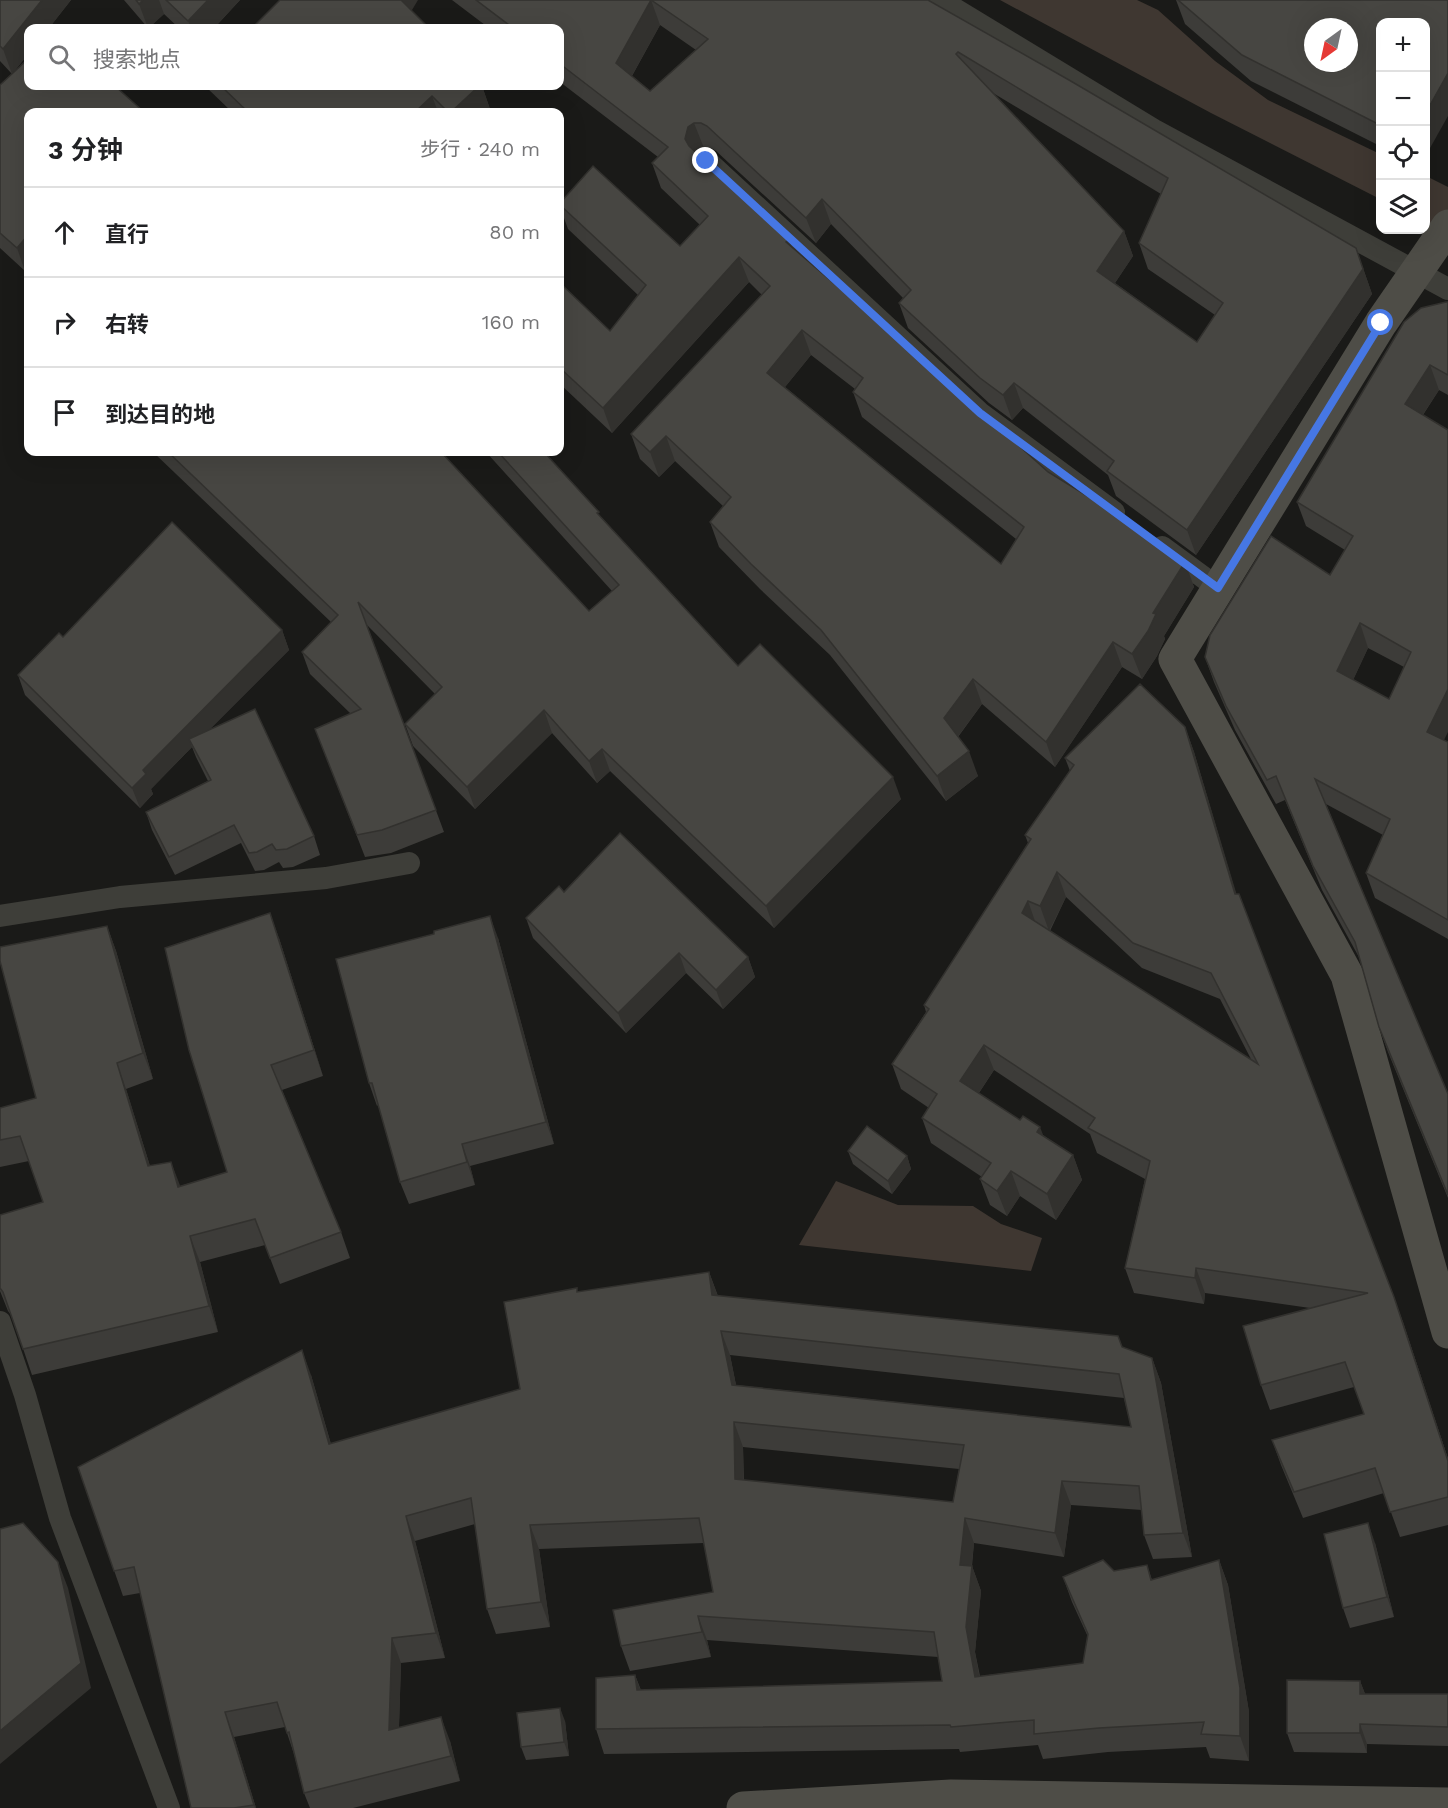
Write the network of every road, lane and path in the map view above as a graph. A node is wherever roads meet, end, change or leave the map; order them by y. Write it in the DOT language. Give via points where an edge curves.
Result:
graph roads {
  1 [pos="940,0"];
  2 [pos="706,161"];
  3 [pos="1445,230"];
  4 [pos="1416,273"];
  5 [pos="1448,289"];
  6 [pos="1218,588"];
  7 [pos="409,863"];
  8 [pos="0,916"];
  9 [pos="0,1322"];
  10 [pos="1448,1332"];
  11 [pos="1119,1803"];
  12 [pos="1448,1804"];
  13 [pos="169,1808"];
  14 [pos="743,1808"];
  1 -- 4 [label="street" via="1154,130"];
  2 -- 6 [label="street" via="980,413"];
  3 -- 4 [label="street"];
  4 -- 5 [label="street"];
  4 -- 6 [label="street" via="1381,323"];
  6 -- 10 [label="street" via="1174,659 1347,975"];
  7 -- 8 [label="street" via="326,878 120,897"];
  9 -- 13 [label="street" via="60,1518"];
  11 -- 12 [label="street"];
  11 -- 14 [label="street" via="951,1796"];
}
